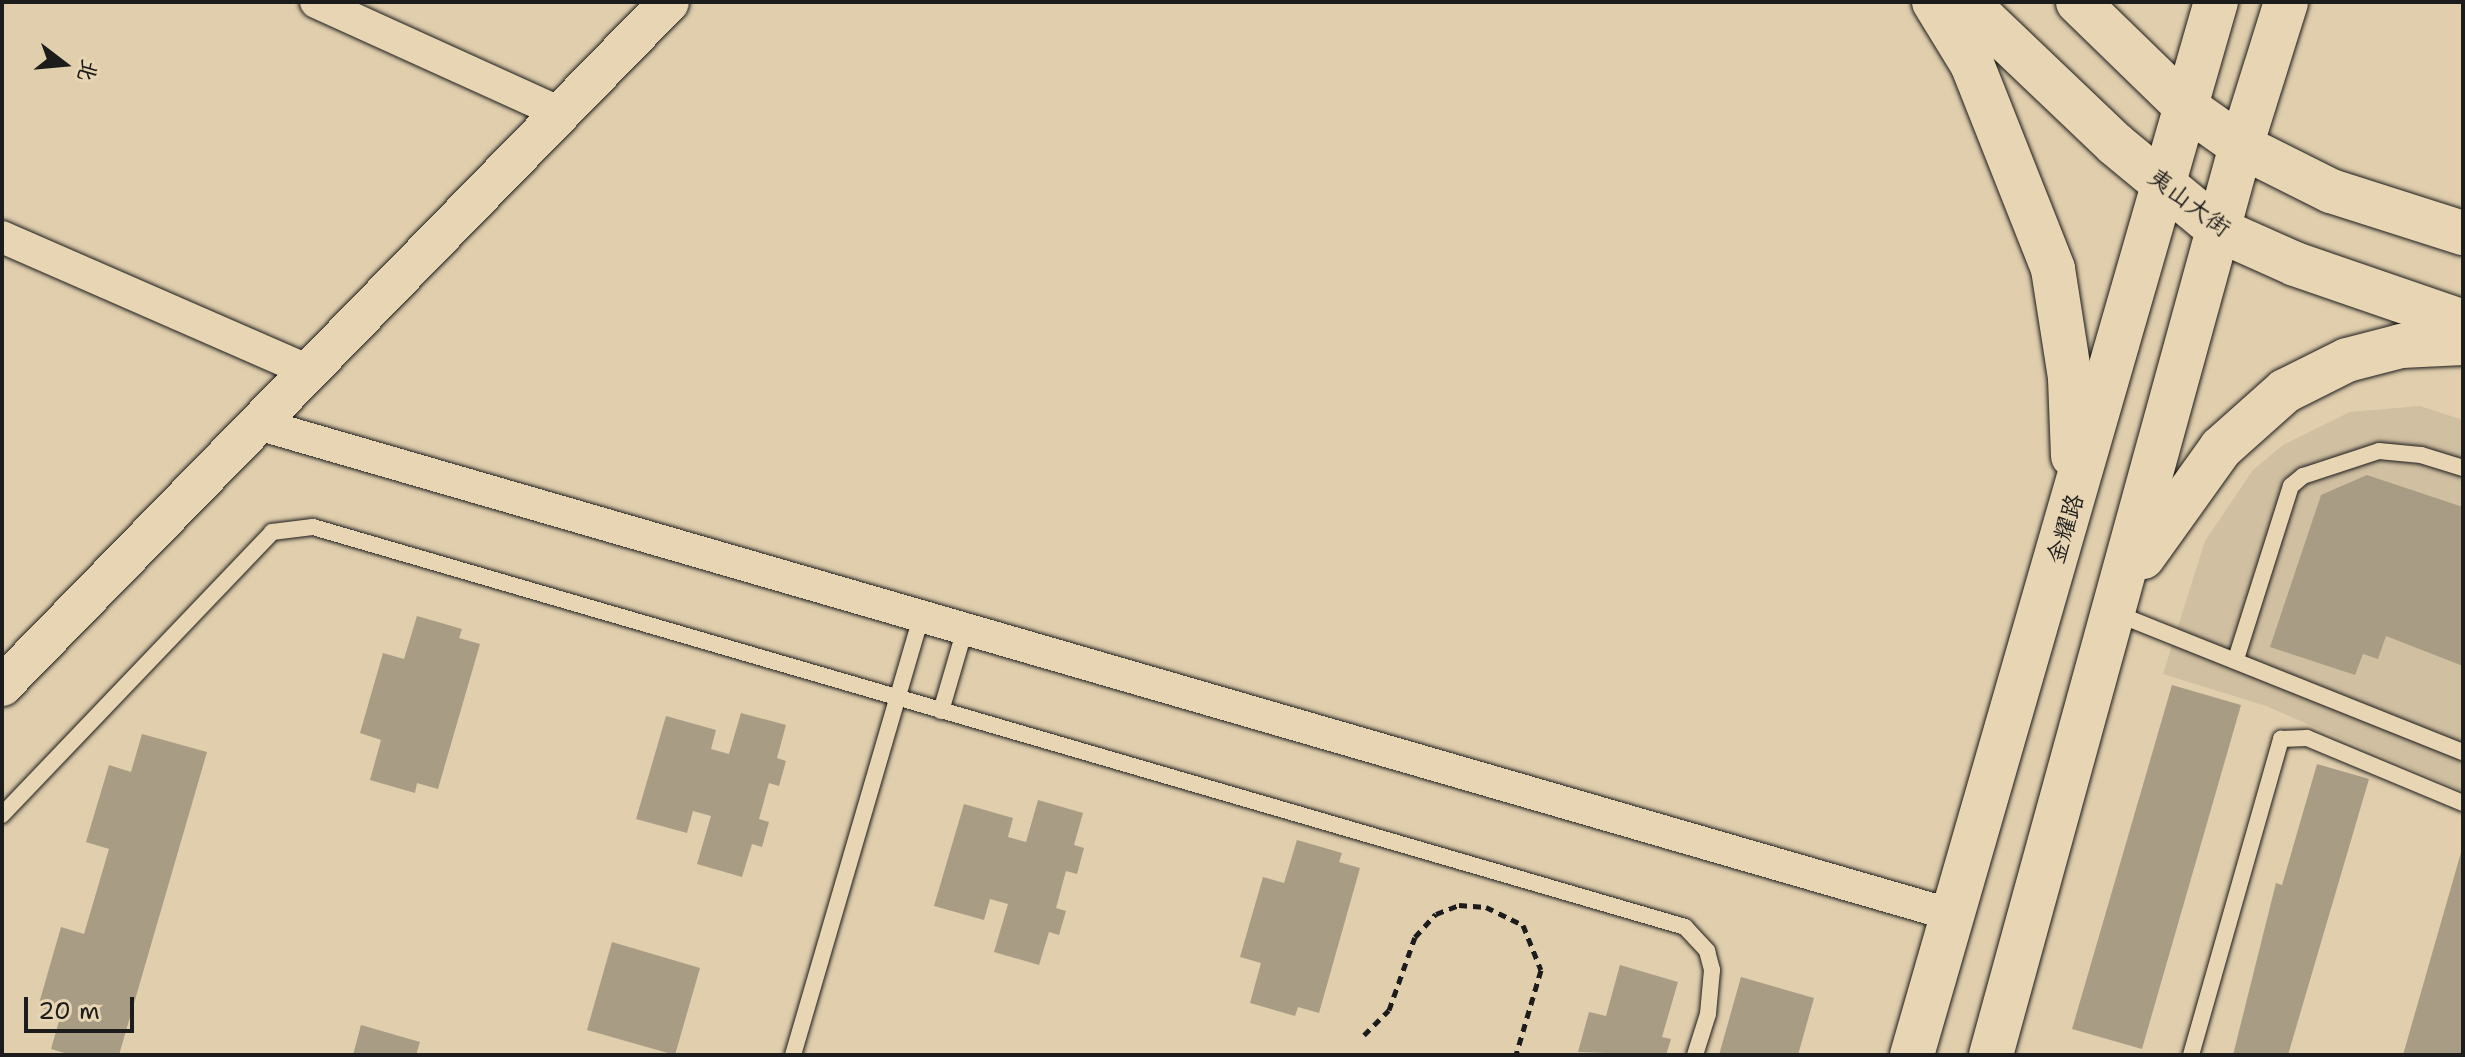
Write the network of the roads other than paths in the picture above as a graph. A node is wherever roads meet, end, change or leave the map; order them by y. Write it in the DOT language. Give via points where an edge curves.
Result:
graph roads {
  1 [pos="316,2"];
  2 [pos="669,2"];
  3 [pos="1934,2"];
  4 [pos="1966,2"];
  5 [pos="2078,2"];
  6 [pos="2216,2"];
  7 [pos="2286,2"];
  8 [pos="2186,107"];
  9 [pos="561,113"];
  10 [pos="2241,146"];
  11 [pos="2162,185"];
  12 [pos="2219,230"];
  13 [pos="2463,233"];
  14 [pos="2,237"];
  15 [pos="2463,322"];
  16 [pos="2463,343"];
  17 [pos="309,371"];
  18 [pos="258,424"];
  19 [pos="2463,468"];
  20 [pos="2069,520"];
  21 [pos="2118,603"];
  22 [pos="921,616"];
  23 [pos="965,629"];
  24 [pos="2236,659"];
  25 [pos="2,686"];
  26 [pos="897,698"];
  27 [pos="941,711"];
  28 [pos="2463,752"];
  29 [pos="2463,803"];
  30 [pos="2,815"];
  31 [pos="1952,915"];
  32 [pos="793,1055"];
  33 [pos="1695,1055"];
  34 [pos="1912,1055"];
  35 [pos="1991,1055"];
  36 [pos="2191,1055"];
  1 -- 9 [label="street"];
  2 -- 9 [label="street"];
  3 -- 20 [label="main road" via="1972,64 2053,269 2074,430"];
  4 -- 11 [label="main road, 夷山大街"];
  5 -- 8 [label="main road"];
  6 -- 8 [label="main road, 金耀路"];
  7 -- 10 [label="main road"];
  8 -- 10 [label="main road"];
  8 -- 11 [label="main road, 金耀路"];
  9 -- 17 [label="street"];
  10 -- 12 [label="main road"];
  10 -- 13 [label="main road" via="2331,191"];
  11 -- 12 [label="main road, 夷山大街"];
  11 -- 20 [label="main road, 金耀路"];
  12 -- 15 [label="main road, 夷山大街" via="2295,264"];
  12 -- 21 [label="main road"];
  14 -- 17 [label="street"];
  16 -- 21 [label="main road" via="2401,346 2347,360 2285,391 2221,448"];
  17 -- 18 [label="street"];
  18 -- 22 [label="street"];
  18 -- 25 [label="street"];
  19 -- 24 [label="lane" via="2421,455 2379,451 2303,476 2291,486"];
  20 -- 31 [label="main road, 金耀路"];
  21 -- 24 [label="lane"];
  21 -- 35 [label="main road"];
  22 -- 23 [label="street"];
  22 -- 26 [label="lane"];
  23 -- 27 [label="lane"];
  23 -- 31 [label="street"];
  24 -- 28 [label="lane"];
  26 -- 27 [label="lane"];
  26 -- 30 [label="lane" via="313,527 287,527 272,532"];
  26 -- 32 [label="lane"];
  27 -- 33 [label="lane" via="1685,927 1707,951 1712,970 1708,1014"];
  29 -- 36 [label="lane" via="2307,738 2281,739"];
  31 -- 34 [label="main road, 金耀路"];
}
